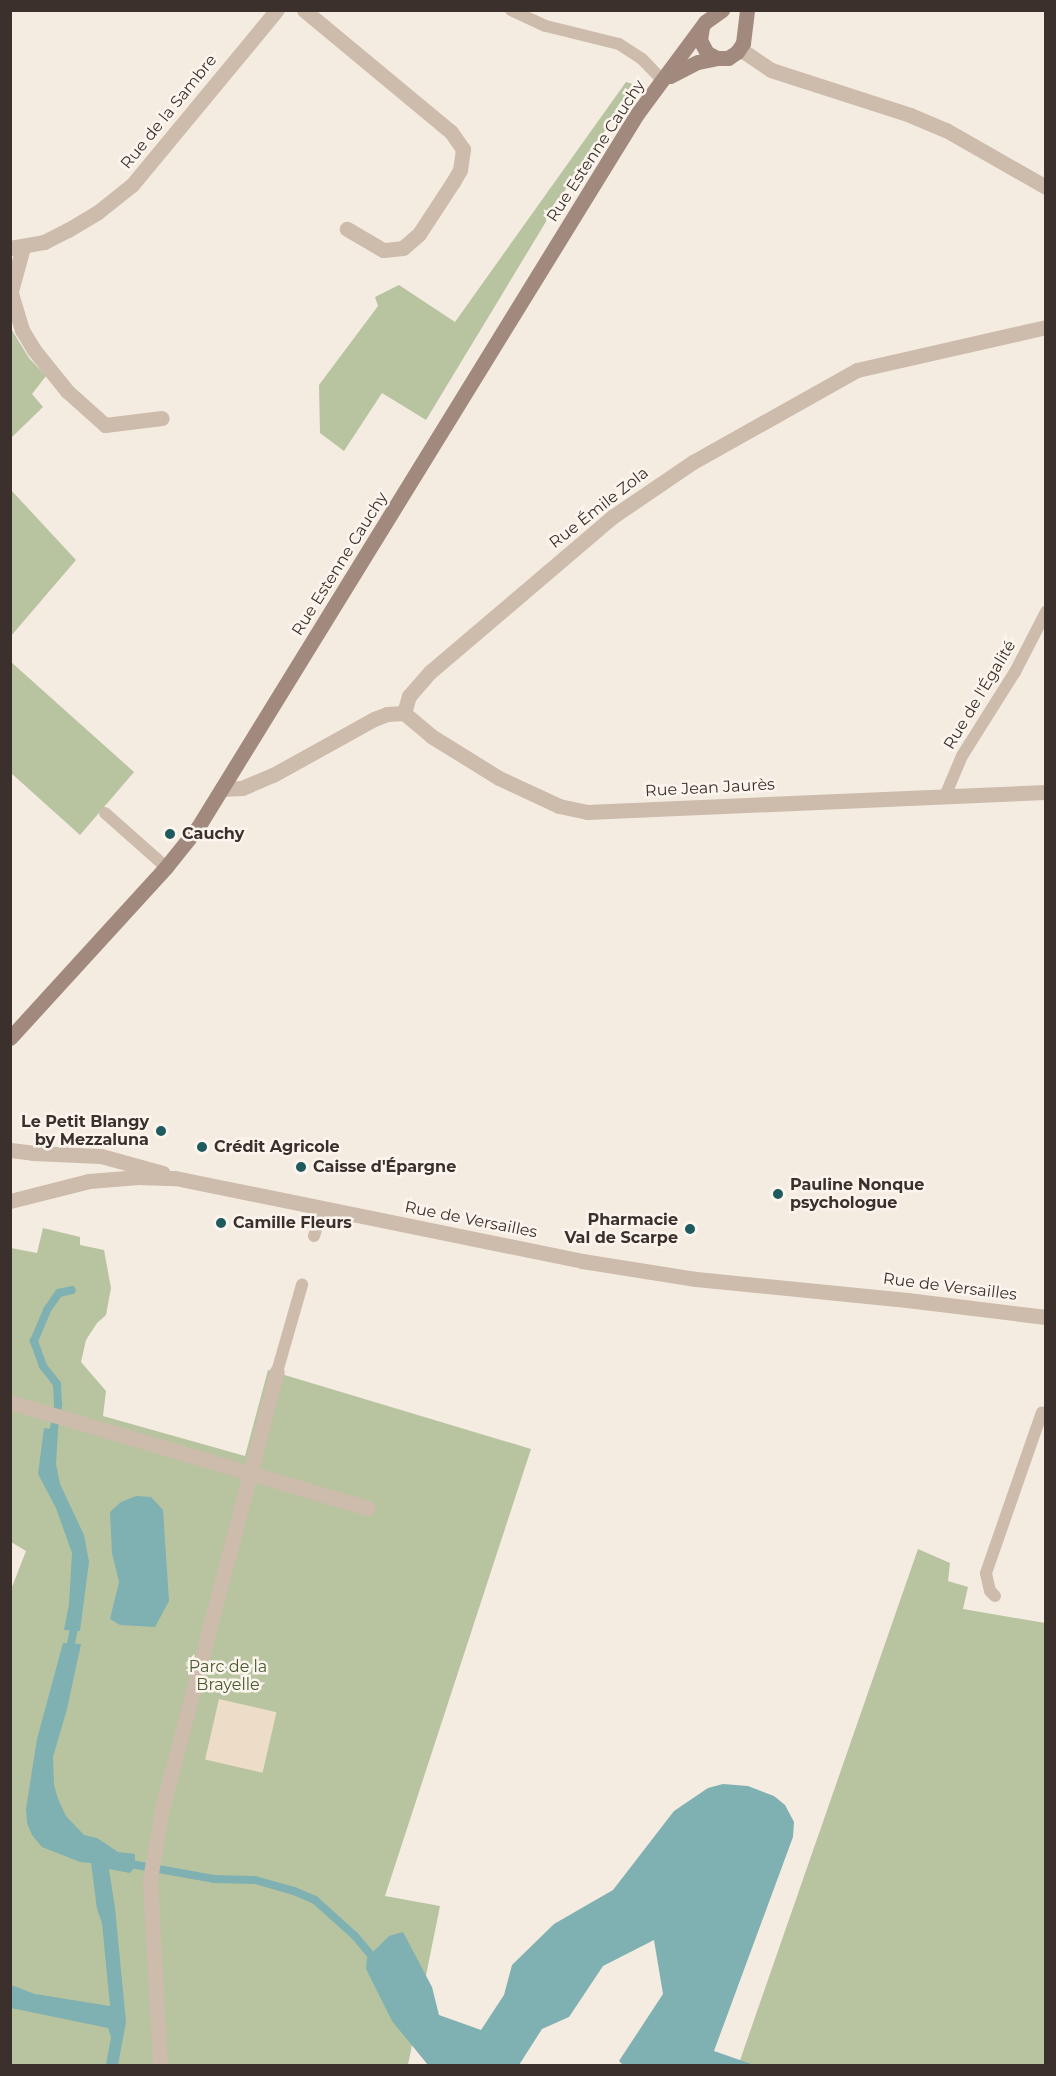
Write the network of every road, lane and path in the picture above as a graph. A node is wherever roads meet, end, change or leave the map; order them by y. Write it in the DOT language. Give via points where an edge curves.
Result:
graph roads {
  1 [pos="277,10"];
  2 [pos="304,10"];
  3 [pos="511,10"];
  4 [pos="747,10"];
  5 [pos="718,13"];
  6 [pos="702,27"];
  7 [pos="742,42"];
  8 [pos="717,58"];
  9 [pos="663,81"];
  10 [pos="1046,187"];
  11 [pos="347,229"];
  12 [pos="17,248"];
  13 [pos="11,290"];
  14 [pos="1046,327"];
  15 [pos="162,418"];
  16 [pos="1046,612"];
  17 [pos="404,713"];
  18 [pos="222,789"];
  19 [pos="1046,792"];
  20 [pos="945,796"];
  21 [pos="105,813"];
  22 [pos="166,867"];
  23 [pos="10,1038"];
  24 [pos="10,1150"];
  25 [pos="175,1178"];
  26 [pos="10,1201"];
  27 [pos="322,1209"];
  28 [pos="314,1236"];
  29 [pos="302,1285"];
  30 [pos="1042,1315"];
  31 [pos="277,1372"];
  32 [pos="10,1402"];
  33 [pos="1042,1412"];
  34 [pos="252,1475"];
  35 [pos="368,1508"];
  36 [pos="995,1596"];
  37 [pos="160,2066"];
  1 -- 12 [label="street, Rue de la Sambre" via="132,185 68,230 44,242"];
  2 -- 11 [label="street" via="451,132 462,149 460,170 453,182 419,234 403,248 383,250"];
  3 -- 9 [label="lane" via="546,26 620,44"];
  4 -- 7 [label="main road"];
  5 -- 6 [label="main road"];
  5 -- 7 [label="main road" via="739,23"];
  6 -- 8 [label="main road" via="703,47"];
  6 -- 9 [label="main road, Rue Estenne Cauchy"];
  7 -- 8 [label="main road" via="728,58"];
  7 -- 10 [label="street" via="771,70 946,130"];
  8 -- 9 [label="main road, Rue Estenne Cauchy" via="689,66"];
  9 -- 18 [label="main road, Rue Estenne Cauchy" via="626,131"];
  12 -- 13 [label="street"];
  13 -- 15 [label="street" via="22,330 34,350 67,391 105,425"];
  14 -- 17 [label="street, Rue Émile Zola" via="857,370 693,462 612,517 430,672 409,696"];
  16 -- 20 [label="lane, Rue de l'Égalité" via="1015,672 962,756"];
  17 -- 18 [label="street" via="374,719 242,788"];
  17 -- 20 [label="street, Rue Jean Jaurès" via="431,736 500,778 559,806 587,812"];
  18 -- 22 [label="main road, Rue Estenne Cauchy"];
  19 -- 20 [label="street, Rue Jean Jaurès"];
  21 -- 22 [label="lane"];
  22 -- 23 [label="main road, Rue Estenne Cauchy"];
  24 -- 25 [label="street" via="101,1156"];
  25 -- 26 [label="street, Rue de Versailles" via="89,1181"];
  25 -- 27 [label="street, Rue de Versailles"];
  27 -- 28 [label="lane"];
  27 -- 30 [label="street, Rue de Versailles" via="582,1261 711,1282"];
  29 -- 31 [label="lane"];
  31 -- 34 [label="street"];
  32 -- 34 [label="street"];
  33 -- 36 [label="lane" via="986,1573"];
  34 -- 35 [label="street"];
  34 -- 37 [label="street" via="162,1809 150,1880"];
}
